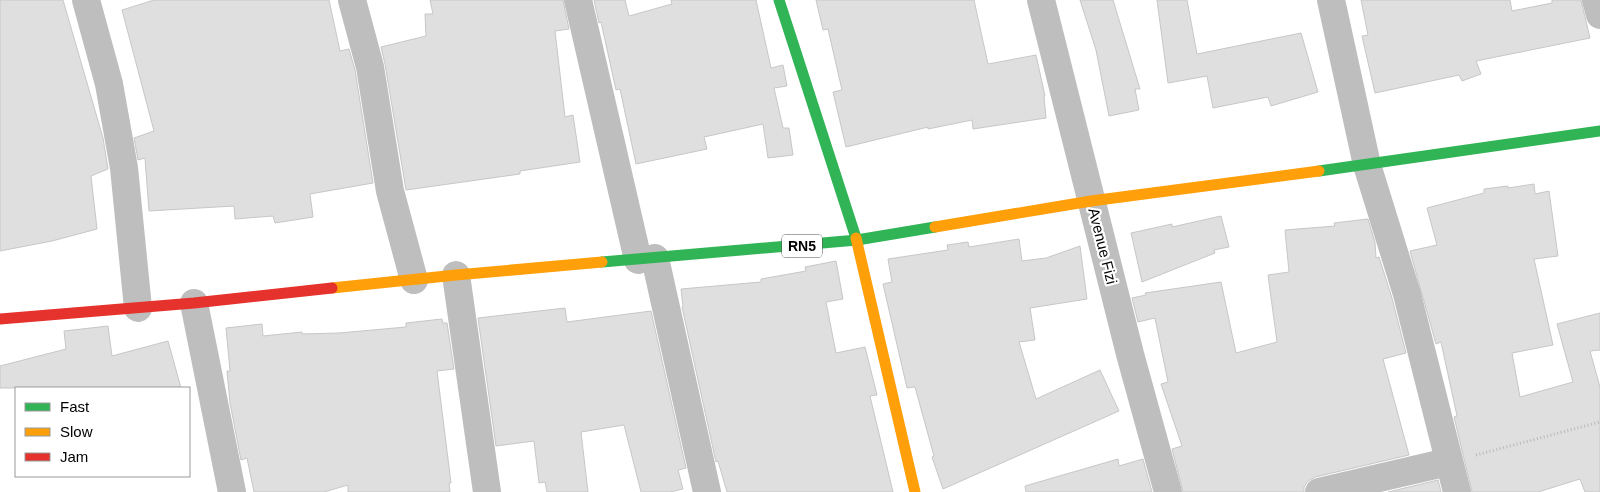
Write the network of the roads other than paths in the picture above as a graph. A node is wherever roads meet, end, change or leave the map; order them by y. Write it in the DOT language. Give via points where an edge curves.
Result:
graph roads {
  1 [pos="86,0"];
  2 [pos="352,0"];
  3 [pos="578,0"];
  4 [pos="779,0"];
  5 [pos="1041,0"];
  6 [pos="1331,0"];
  7 [pos="1596,0"];
  8 [pos="1600,15"];
  9 [pos="1600,131"];
  10 [pos="1367,165"];
  11 [pos="1091,201"];
  12 [pos="857,240"];
  13 [pos="646,259"];
  14 [pos="456,275"];
  15 [pos="414,280"];
  16 [pos="194,303"];
  17 [pos="138,308"];
  18 [pos="0,319"];
  19 [pos="1448,462"];
  20 [pos="232,492"];
  21 [pos="486,492"];
  22 [pos="707,492"];
  23 [pos="915,492"];
  24 [pos="1168,492"];
  25 [pos="1319,492"];
  26 [pos="1457,492"];
  1 -- 17 [label="street" via="109,84 124,168"];
  2 -- 15 [label="street" via="370,67 390,191"];
  3 -- 13 [label="street"];
  4 -- 12 [label="main road"];
  5 -- 11 [label="street, Avenue Fizi"];
  6 -- 10 [label="street"];
  7 -- 8 [label="street"];
  9 -- 10 [label="main road, RN5"];
  10 -- 11 [label="main road, RN5"];
  10 -- 19 [label="street" via="1407,294"];
  11 -- 12 [label="main road, RN5"];
  11 -- 24 [label="street, Avenue Fizi"];
  12 -- 13 [label="main road, RN5"];
  12 -- 23 [label="main road"];
  13 -- 14 [label="main road, RN5"];
  13 -- 22 [label="street"];
  14 -- 15 [label="main road, RN5"];
  14 -- 21 [label="street"];
  15 -- 16 [label="main road, RN5"];
  16 -- 17 [label="main road, RN5"];
  16 -- 20 [label="street"];
  17 -- 18 [label="main road, RN5"];
  19 -- 25 [label="street"];
  19 -- 26 [label="street"];
}
